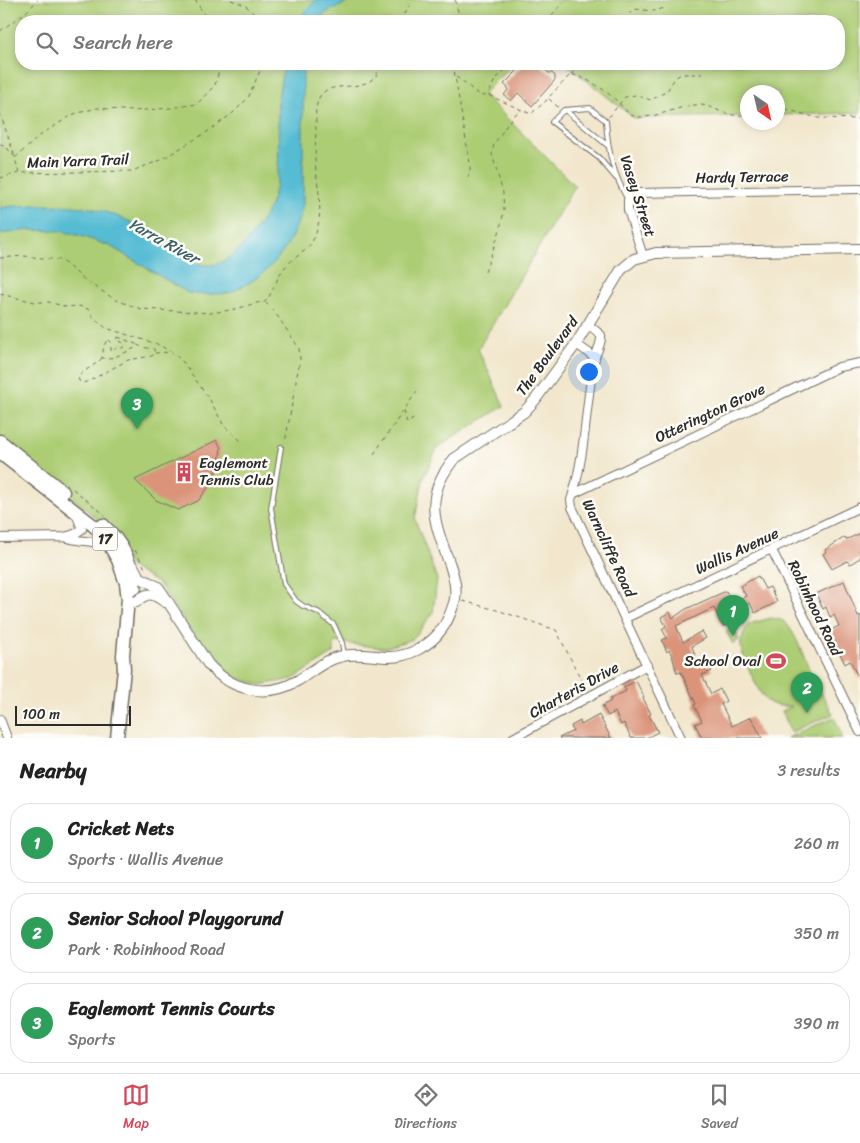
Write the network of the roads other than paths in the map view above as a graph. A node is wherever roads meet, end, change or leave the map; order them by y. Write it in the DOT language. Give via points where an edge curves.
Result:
graph roads {
  1 [pos="562,109"];
  2 [pos="607,145"];
  3 [pos="616,178"];
  4 [pos="860,189"];
  5 [pos="628,200"];
  6 [pos="860,249"];
  7 [pos="643,256"];
  8 [pos="589,325"];
  9 [pos="576,344"];
  10 [pos="595,359"];
  11 [pos="860,363"];
  12 [pos="0,441"];
  13 [pos="281,447"];
  14 [pos="0,453"];
  15 [pos="573,494"];
  16 [pos="860,507"];
  17 [pos="73,510"];
  18 [pos="65,537"];
  19 [pos="0,538"];
  20 [pos="112,549"];
  21 [pos="772,550"];
  22 [pos="130,563"];
  23 [pos="136,602"];
  24 [pos="168,604"];
  25 [pos="626,618"];
  26 [pos="344,655"];
  27 [pos="647,665"];
  28 [pos="124,669"];
  29 [pos="0,719"];
  30 [pos="860,732"];
  31 [pos="7,738"];
  32 [pos="117,738"];
  33 [pos="514,738"];
  34 [pos="681,738"];
  1 -- 2 [label="lane"];
  1 -- 2 [label="lane, Vasey Street" via="590,108 606,121"];
  1 -- 3 [label="lane" via="552,122 599,158"];
  2 -- 3 [label="lane, Vasey Street"];
  3 -- 5 [label="lane, Vasey Street"];
  4 -- 5 [label="street, Hardy Terrace" via="637,193"];
  5 -- 7 [label="street, Vasey Street" via="628,210"];
  6 -- 7 [label="street, The Boulevard" via="656,253"];
  7 -- 8 [label="street, The Boulevard" via="621,270"];
  8 -- 9 [label="street, The Boulevard"];
  8 -- 10 [label="street, Warncliffe Road" via="601,335 602,343"];
  9 -- 10 [label="street"];
  9 -- 26 [label="street, The Boulevard" via="524,412 454,459 438,483 434,518 454,579 455,600 441,631 424,646 406,654 390,657"];
  10 -- 15 [label="street, Warncliffe Road"];
  11 -- 15 [label="street, Otterington Grove" via="839,367"];
  12 -- 22 [label="main road, 17" via="110,531"];
  13 -- 26 [label="lane" via="271,508 284,584 296,601 334,625"];
  14 -- 17 [label="main road, 17"];
  15 -- 25 [label="street, Warncliffe Road" via="572,507"];
  16 -- 21 [label="street, Wallis Avenue"];
  17 -- 18 [label="street" via="82,528 78,533"];
  17 -- 20 [label="main road, 17" via="94,526"];
  18 -- 19 [label="street"];
  18 -- 20 [label="street" via="96,541"];
  20 -- 28 [label="main road, 17" via="123,571 128,599"];
  21 -- 25 [label="street, Wallis Avenue"];
  21 -- 30 [label="street, Robinhood Road"];
  22 -- 23 [label="main road, 17"];
  22 -- 24 [label="street, The Boulevard" via="142,579 158,588"];
  23 -- 24 [label="street" via="149,594"];
  23 -- 28 [label="main road, 17" via="130,654"];
  24 -- 26 [label="street, The Boulevard" via="216,674 240,687 257,691 276,690"];
  25 -- 27 [label="street, Warncliffe Road"];
  27 -- 33 [label="street, Charteris Drive"];
  27 -- 34 [label="street, Warncliffe Road"];
  28 -- 32 [label="main road, 17"];
  29 -- 31 [label="street"];
}
